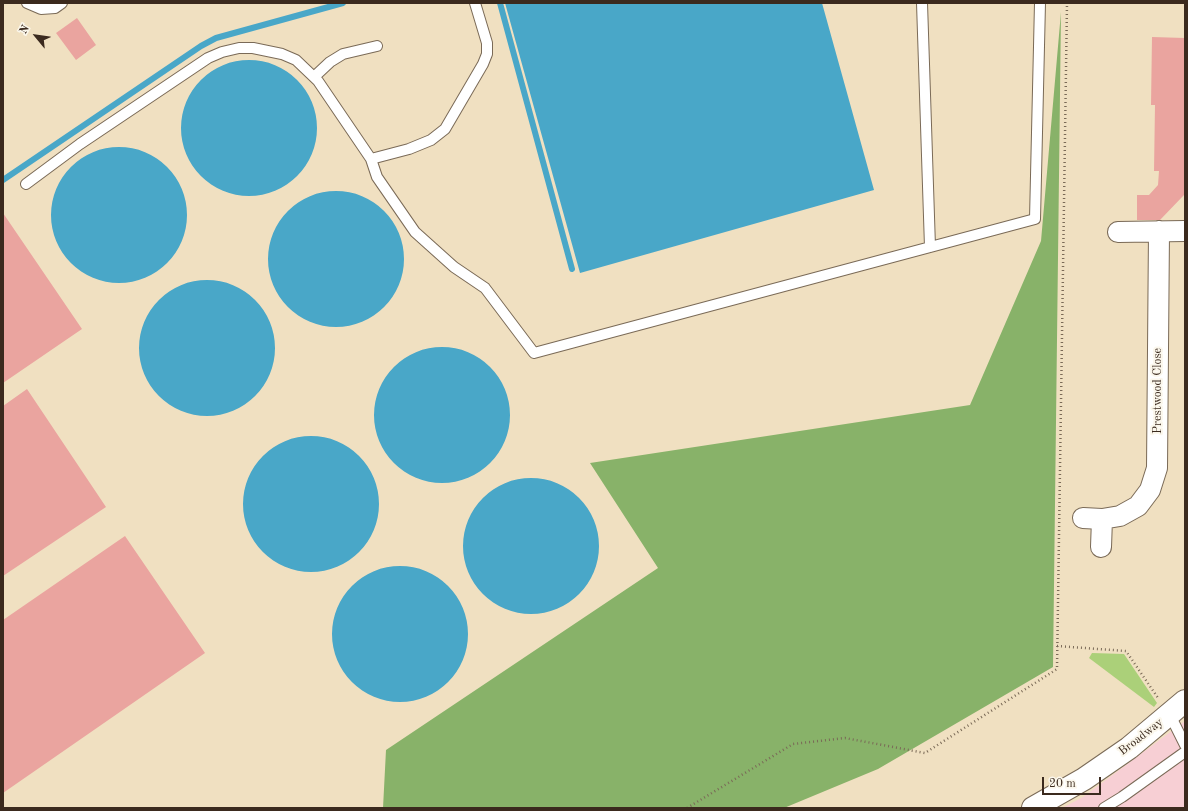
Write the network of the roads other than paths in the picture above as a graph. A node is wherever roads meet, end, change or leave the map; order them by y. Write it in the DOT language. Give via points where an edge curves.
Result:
graph roads {
  1 [pos="27,3"];
  2 [pos="62,3"];
  3 [pos="476,3"];
  4 [pos="922,3"];
  5 [pos="1040,3"];
  6 [pos="377,46"];
  7 [pos="314,77"];
  8 [pos="371,159"];
  9 [pos="26,184"];
  10 [pos="1185,231"];
  11 [pos="1118,232"];
  12 [pos="1159,232"];
  13 [pos="930,247"];
  14 [pos="1101,547"];
  15 [pos="1177,708"];
  16 [pos="1185,745"];
  17 [pos="1185,752"];
  18 [pos="1033,808"];
  19 [pos="1104,808"];
  1 -- 2 [label="lane" via="41,8 55,8"];
  3 -- 8 [label="lane" via="487,43 487,54 445,129 431,140 409,149"];
  4 -- 13 [label="lane"];
  5 -- 13 [label="lane" via="1035,219"];
  6 -- 7 [label="lane" via="343,54"];
  7 -- 8 [label="lane"];
  7 -- 9 [label="lane" via="296,60 282,54 253,48 222,52 208,58 80,144"];
  8 -- 13 [label="lane" via="377,177 416,232 454,267 484,288 534,353"];
  10 -- 12 [label="street"];
  11 -- 12 [label="street"];
  12 -- 14 [label="street, Prestwood Close" via="1157,468 1150,490 1138,506 1120,516 1093,519"];
  15 -- 16 [label="lane"];
  15 -- 18 [label="street, Broadway" via="1129,748 1084,779"];
  17 -- 19 [label="lane"];
}
